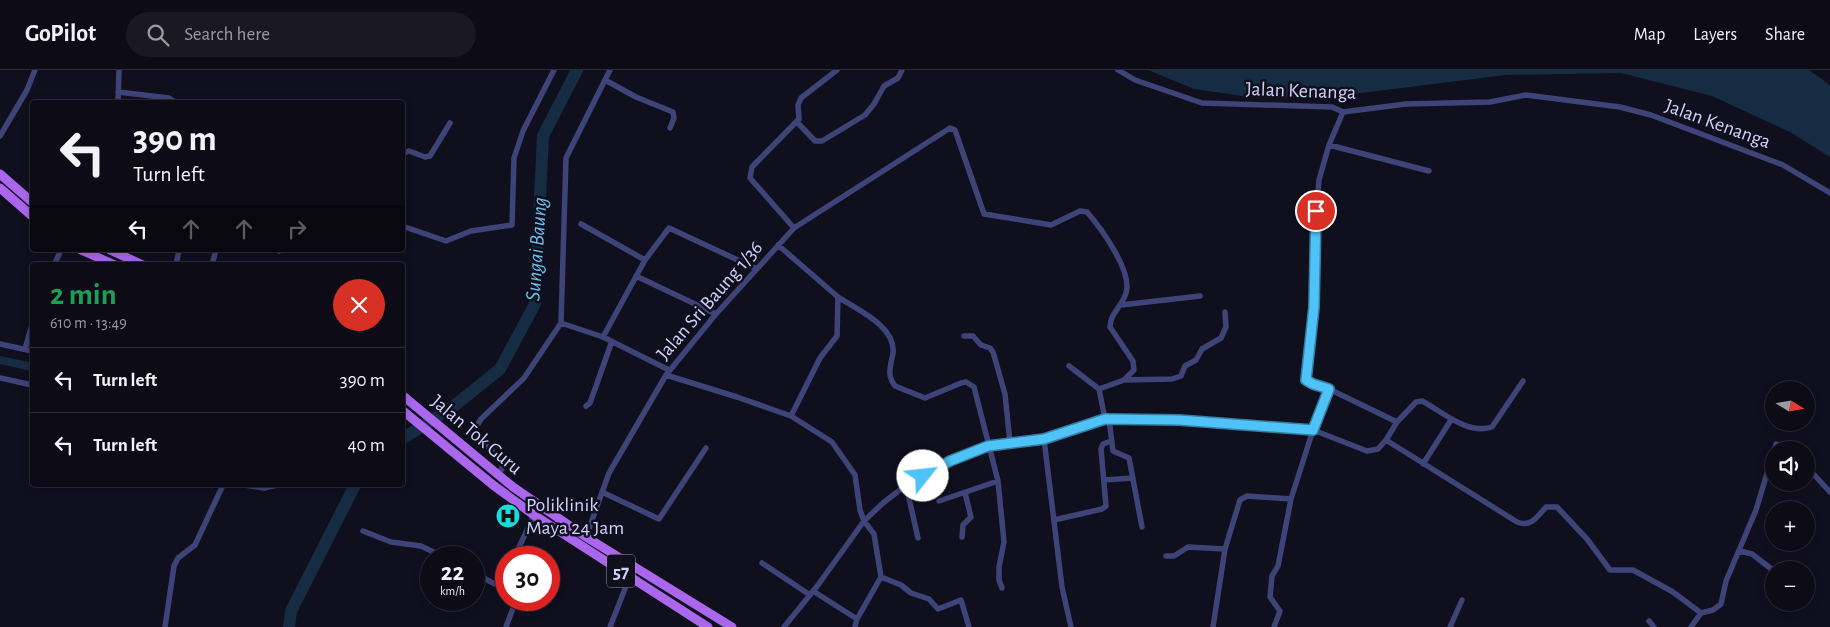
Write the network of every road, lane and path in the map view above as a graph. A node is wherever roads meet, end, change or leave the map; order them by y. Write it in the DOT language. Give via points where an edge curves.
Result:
graph roads {
  1 [pos="35,70"];
  2 [pos="119,70"];
  3 [pos="554,70"];
  4 [pos="610,70"];
  5 [pos="837,70"];
  6 [pos="902,70"];
  7 [pos="1118,70"];
  8 [pos="605,80"];
  9 [pos="118,92"];
  10 [pos="118,100"];
  11 [pos="172,100"];
  12 [pos="1342,112"];
  13 [pos="797,122"];
  14 [pos="450,123"];
  15 [pos="670,128"];
  16 [pos="0,136"];
  17 [pos="1329,145"];
  18 [pos="405,153"];
  19 [pos="1429,171"];
  20 [pos="0,174"];
  21 [pos="0,188"];
  22 [pos="1830,193"];
  23 [pos="30,200"];
  24 [pos="30,214"];
  25 [pos="581,224"];
  26 [pos="405,227"];
  27 [pos="794,228"];
  28 [pos="778,245"];
  29 [pos="87,252"];
  30 [pos="114,252"];
  31 [pos="645,260"];
  32 [pos="109,262"];
  33 [pos="136,262"];
  34 [pos="757,269"];
  35 [pos="636,276"];
  36 [pos="1200,296"];
  37 [pos="838,297"];
  38 [pos="1121,305"];
  39 [pos="1225,312"];
  40 [pos="716,314"];
  41 [pos="561,324"];
  42 [pos="30,332"];
  43 [pos="964,336"];
  44 [pos="603,338"];
  45 [pos="612,341"];
  46 [pos="0,344"];
  47 [pos="25,349"];
  48 [pos="30,350"];
  49 [pos="1069,366"];
  50 [pos="668,373"];
  51 [pos="0,378"];
  52 [pos="1124,380"];
  53 [pos="1523,381"];
  54 [pos="30,385"];
  55 [pos="1099,389"];
  56 [pos="1329,389"];
  57 [pos="405,397"];
  58 [pos="586,406"];
  59 [pos="405,412"];
  60 [pos="791,416"];
  61 [pos="1107,419"];
  62 [pos="1451,420"];
  63 [pos="1397,422"];
  64 [pos="1313,430"];
  65 [pos="1044,439"];
  66 [pos="1386,440"];
  67 [pos="1111,441"];
  68 [pos="1010,443"];
  69 [pos="988,446"];
  70 [pos="706,448"];
  71 [pos="1424,464"];
  72 [pos="496,474"];
  73 [pos="1815,476"];
  74 [pos="1132,478"];
  75 [pos="1104,480"];
  76 [pos="1765,480"];
  77 [pos="998,481"];
  78 [pos="906,485"];
  79 [pos="222,487"];
  80 [pos="602,492"];
  81 [pos="1830,492"];
  82 [pos="965,493"];
  83 [pos="1291,498"];
  84 [pos="939,501"];
  85 [pos="534,515"];
  86 [pos="1054,520"];
  87 [pos="864,521"];
  88 [pos="1142,528"];
  89 [pos="363,531"];
  90 [pos="962,536"];
  91 [pos="586,537"];
  92 [pos="918,538"];
  93 [pos="421,546"];
  94 [pos="520,546"];
  95 [pos="1225,549"];
  96 [pos="1740,551"];
  97 [pos="1166,556"];
  98 [pos="762,563"];
  99 [pos="1765,564"];
  100 [pos="630,576"];
  101 [pos="882,577"];
  102 [pos="1002,588"];
  103 [pos="812,593"];
  104 [pos="1462,600"];
  105 [pos="512,611"];
  106 [pos="1701,613"];
  107 [pos="857,619"];
  108 [pos="1649,621"];
  109 [pos="165,627"];
  110 [pos="506,627"];
  111 [pos="610,627"];
  112 [pos="708,627"];
  113 [pos="732,627"];
  114 [pos="784,627"];
  115 [pos="855,627"];
  116 [pos="969,627"];
  117 [pos="1071,627"];
  118 [pos="1213,627"];
  119 [pos="1274,627"];
  120 [pos="1450,627"];
  121 [pos="1654,627"];
  122 [pos="1691,627"];
  1 -- 16 [label="street"];
  2 -- 9 [label="street"];
  3 -- 26 [label="street" via="523,131 514,158 512,225 471,231 446,241"];
  4 -- 8 [label="street"];
  5 -- 13 [label="street" via="801,98"];
  6 -- 13 [label="street" via="898,78 884,86 865,115 822,141 815,141"];
  7 -- 12 [label="street, Jalan Kenanga" via="1135,80 1202,103 1332,107"];
  8 -- 15 [label="street" via="673,112"];
  8 -- 41 [label="street" via="566,158"];
  9 -- 10 [label="street"];
  9 -- 11 [label="street"];
  12 -- 17 [label="street"];
  12 -- 22 [label="street, Jalan Kenanga" via="1406,104 1490,102 1526,95 1620,107 1651,115 1783,165"];
  13 -- 27 [label="street" via="749,173"];
  14 -- 18 [label="street" via="430,156"];
  17 -- 19 [label="street"];
  17 -- 56 [label="street" via="1319,180 1314,307 1306,380"];
  20 -- 23 [label="main road"];
  21 -- 24 [label="main road"];
  25 -- 31 [label="street"];
  27 -- 28 [label="street, Jalan Sri Baung 1/36"];
  27 -- 38 [label="street, Jalan Sri Baung 1/36" via="950,128 984,214 1046,225 1080,211 1089,214 1122,264 1127,290"];
  28 -- 34 [label="street, Jalan Sri Baung 1/36"];
  28 -- 37 [label="street"];
  29 -- 32 [label="main road"];
  30 -- 33 [label="main road"];
  31 -- 34 [label="street" via="665,231 671,228"];
  31 -- 35 [label="street"];
  34 -- 40 [label="street, Jalan Sri Baung 1/36"];
  35 -- 40 [label="street"];
  35 -- 44 [label="street"];
  36 -- 38 [label="street"];
  37 -- 60 [label="street" via="837,336 820,358"];
  37 -- 69 [label="street" via="888,335 893,352 889,374 895,386 925,398 961,383 974,387"];
  38 -- 52 [label="street" via="1111,316 1110,325 1133,362 1133,372"];
  39 -- 52 [label="street" via="1226,327 1221,338 1202,349 1180,376"];
  40 -- 50 [label="street, Jalan Sri Baung 1/36"];
  41 -- 44 [label="street"];
  41 -- 72 [label="street" via="524,378 476,426 477,436 502,462 502,469"];
  42 -- 47 [label="street"];
  43 -- 68 [label="street" via="973,336 994,352 1005,394"];
  44 -- 45 [label="street"];
  45 -- 50 [label="street"];
  45 -- 58 [label="street" via="590,405"];
  46 -- 47 [label="street"];
  47 -- 48 [label="street"];
  49 -- 55 [label="street"];
  50 -- 60 [label="street"];
  50 -- 80 [label="street, Jalan Sri Baung 1/36" via="610,472"];
  51 -- 54 [label="street"];
  52 -- 55 [label="street"];
  53 -- 62 [label="street" via="1492,427 1481,430"];
  55 -- 61 [label="street"];
  56 -- 63 [label="street"];
  56 -- 64 [label="street"];
  57 -- 72 [label="main road, Jalan Tok Guru / 57"];
  59 -- 85 [label="main road, Jalan Tok Guru / 57"];
  60 -- 87 [label="street" via="832,442 855,475"];
  61 -- 64 [label="street" via="1179,420"];
  61 -- 65 [label="street"];
  61 -- 67 [label="street"];
  62 -- 63 [label="street" via="1419,401"];
  62 -- 71 [label="street"];
  63 -- 66 [label="street"];
  64 -- 66 [label="street" via="1367,451 1376,449"];
  64 -- 83 [label="street"];
  65 -- 68 [label="street"];
  65 -- 86 [label="street"];
  66 -- 71 [label="street"];
  67 -- 74 [label="street" via="1114,453 1129,458"];
  67 -- 75 [label="street" via="1101,446"];
  68 -- 69 [label="street"];
  69 -- 77 [label="street"];
  69 -- 78 [label="street" via="950,461"];
  70 -- 80 [label="street" via="659,518"];
  71 -- 106 [label="street" via="1523,525 1533,522 1546,507 1557,508 1587,539 1610,570 1633,570 1673,592"];
  72 -- 91 [label="main road, Jalan Tok Guru / 57"];
  73 -- 81 [label="street"];
  74 -- 75 [label="street"];
  74 -- 88 [label="street"];
  75 -- 86 [label="street" via="1107,501 1104,507"];
  76 -- 96 [label="street"];
  77 -- 82 [label="street"];
  77 -- 102 [label="street" via="1004,542 999,567"];
  78 -- 87 [label="street"];
  78 -- 92 [label="street"];
  79 -- 109 [label="street" via="197,541 174,566"];
  80 -- 91 [label="street, Jalan Sri Baung 1/36"];
  82 -- 84 [label="street"];
  82 -- 90 [label="street" via="971,514 963,525"];
  83 -- 95 [label="street" via="1242,498"];
  83 -- 119 [label="street" via="1278,566 1272,576 1270,597 1280,611"];
  85 -- 94 [label="street"];
  85 -- 100 [label="main road, Jalan Tok Guru / 57"];
  86 -- 117 [label="street" via="1062,588"];
  87 -- 101 [label="street" via="874,534"];
  87 -- 103 [label="street"];
  89 -- 93 [label="street" via="391,542"];
  91 -- 113 [label="main road, Jalan Tok Guru / 57"];
  95 -- 97 [label="street" via="1188,547 1174,556"];
  95 -- 118 [label="street"];
  96 -- 99 [label="street" via="1754,555"];
  96 -- 106 [label="street" via="1726,581 1721,604"];
  98 -- 103 [label="street"];
  100 -- 111 [label="street"];
  100 -- 112 [label="main road, Jalan Tok Guru / 57"];
  101 -- 107 [label="street"];
  101 -- 116 [label="street" via="930,599 938,609 960,600"];
  103 -- 107 [label="street"];
  103 -- 114 [label="street"];
  104 -- 120 [label="street"];
  105 -- 110 [label="street"];
  106 -- 122 [label="street"];
  107 -- 115 [label="street"];
  108 -- 121 [label="street"];
}
